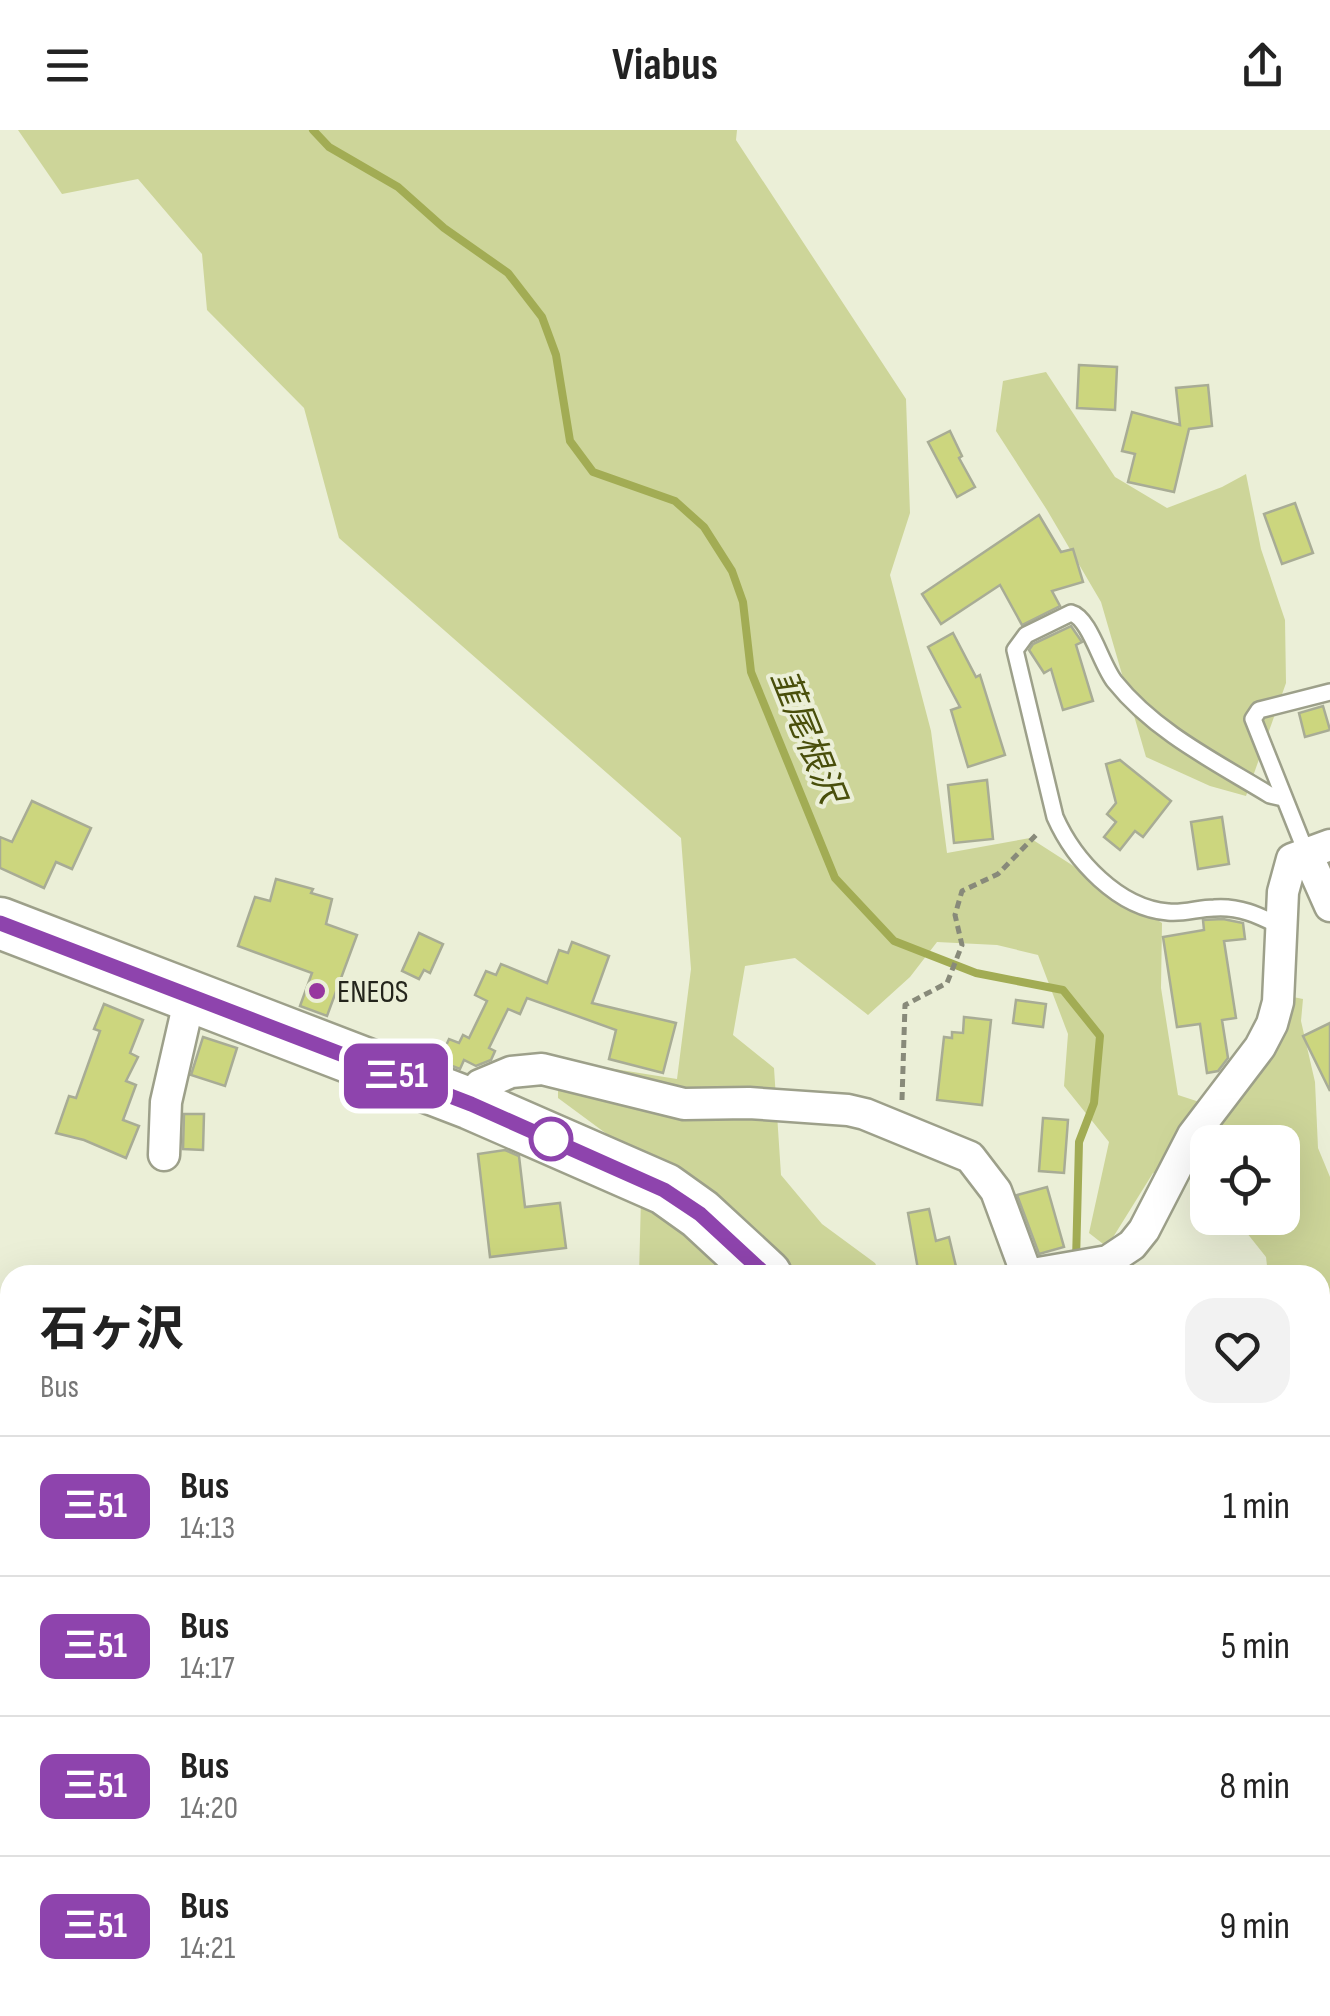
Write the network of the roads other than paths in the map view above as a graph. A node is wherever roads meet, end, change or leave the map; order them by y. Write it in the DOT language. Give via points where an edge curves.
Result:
graph roads {
  1 [pos="1330,692"];
  2 [pos="1283,798"];
  3 [pos="1318,848"];
  4 [pos="1330,906"];
  5 [pos="0,924"];
  6 [pos="1280,926"];
  7 [pos="190,997"];
  8 [pos="471,1104"];
  9 [pos="164,1156"];
  10 [pos="755,1265"];
  11 [pos="1033,1265"];
  12 [pos="1089,1265"];
  1 -- 2 [label="lane" via="1259,710 1254,719"];
  2 -- 3 [label="lane"];
  2 -- 6 [label="lane" via="1180,741 1133,703 1101,664 1084,620 1071,613 1026,635 1015,650 1055,817 1075,851 1130,900 1172,913 1231,908"];
  3 -- 4 [label="street"];
  3 -- 6 [label="street" via="1292,860"];
  5 -- 7 [label="highway"];
  6 -- 12 [label="street" via="1278,1002 1260,1048 1193,1136 1144,1230 1120,1254"];
  7 -- 8 [label="highway"];
  7 -- 9 [label="street" via="166,1102"];
  8 -- 10 [label="highway" via="664,1190"];
  8 -- 11 [label="street" via="480,1086 542,1068 684,1104 848,1110 970,1157 987,1175"];
}
